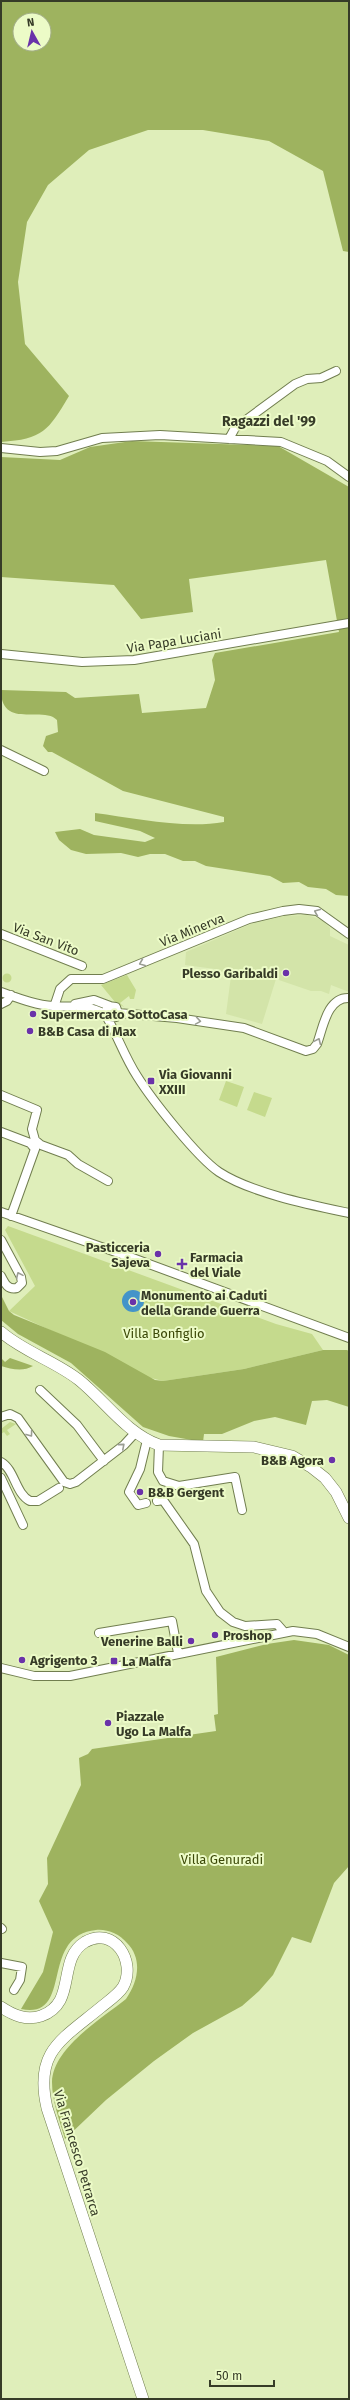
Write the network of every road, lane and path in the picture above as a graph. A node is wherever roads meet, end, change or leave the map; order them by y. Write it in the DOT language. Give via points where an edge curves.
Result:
graph roads {
  1 [pos="336,371"];
  2 [pos="229,438"];
  3 [pos="1,448"];
  4 [pos="349,477"];
  5 [pos="349,623"];
  6 [pos="1,654"];
  7 [pos="1,750"];
  8 [pos="44,771"];
  9 [pos="1,934"];
  10 [pos="349,934"];
  11 [pos="82,966"];
  12 [pos="1,992"];
  13 [pos="11,995"];
  14 [pos="349,998"];
  15 [pos="1,1004"];
  16 [pos="71,1005"];
  17 [pos="54,1006"];
  18 [pos="110,1006"];
  19 [pos="118,1014"];
  20 [pos="106,1016"];
  21 [pos="117,1036"];
  22 [pos="1,1095"];
  23 [pos="1,1132"];
  24 [pos="108,1181"];
  25 [pos="1,1212"];
  26 [pos="349,1213"];
  27 [pos="11,1216"];
  28 [pos="1,1240"];
  29 [pos="1,1276"];
  30 [pos="1,1332"];
  31 [pos="349,1338"];
  32 [pos="40,1390"];
  33 [pos="1,1417"];
  34 [pos="135,1433"];
  35 [pos="147,1440"];
  36 [pos="160,1445"];
  37 [pos="104,1461"];
  38 [pos="1,1462"];
  39 [pos="1,1478"];
  40 [pos="59,1488"];
  41 [pos="157,1501"];
  42 [pos="146,1503"];
  43 [pos="242,1510"];
  44 [pos="349,1518"];
  45 [pos="23,1525"];
  46 [pos="284,1632"];
  47 [pos="98,1633"];
  48 [pos="349,1646"];
  49 [pos="178,1653"];
  50 [pos="1,1668"];
  51 [pos="1,1963"];
  52 [pos="14,1990"];
  53 [pos="1,2007"];
  54 [pos="143,2399"];
  1 -- 2 [label="street" via="321,378 307,379 295,384 235,428"];
  2 -- 3 [label="street" via="130,436 102,438 57,451"];
  2 -- 4 [label="street" via="288,444 327,461"];
  5 -- 6 [label="street, Via Papa Luciani" via="134,660 82,662"];
  7 -- 8 [label="street"];
  9 -- 11 [label="street, Via San Vito"];
  10 -- 17 [label="street, Via Minerva, one-way" via="323,914 312,910 299,909 266,914 103,979 71,979 60,989"];
  12 -- 13 [label="street"];
  13 -- 15 [label="street"];
  13 -- 17 [label="street" via="37,1004"];
  19 -- 14 [label="street, one-way" via="177,1018 244,1028 306,1051 313,1049 317,1044 333,1004"];
  16 -- 17 [label="street"];
  16 -- 18 [label="street" via="88,1000"];
  16 -- 20 [label="street" via="87,1007"];
  18 -- 19 [label="street" via="116,1007"];
  18 -- 20 [label="street" via="106,1008"];
  19 -- 20 [label="street" via="112,1019"];
  19 -- 21 [label="street"];
  20 -- 21 [label="street"];
  21 -- 26 [label="street" via="137,1076 172,1122 218,1171 300,1203"];
  22 -- 24 [label="street" via="38,1110 32,1129 35,1140 41,1145 68,1155 78,1164"];
  23 -- 27 [label="street" via="30,1143 35,1149"];
  25 -- 27 [label="street"];
  27 -- 31 [label="street"];
  29 -- 28 [label="street, one-way" via="6,1286 12,1289 22,1283"];
  30 -- 34 [label="main road" via="79,1380"];
  32 -- 37 [label="street" via="77,1425"];
  33 -- 37 [label="street, one-way" via="10,1414 18,1418 67,1484 76,1482"];
  34 -- 35 [label="main road"];
  37 -- 34 [label="street, one-way"];
  35 -- 36 [label="main road"];
  35 -- 42 [label="street" via="140,1469 129,1492 138,1505"];
  36 -- 43 [label="street" via="158,1472 163,1481 179,1486 235,1477"];
  36 -- 44 [label="main road" via="254,1447 292,1456 325,1478 336,1492"];
  38 -- 40 [label="street" via="7,1466 30,1501 38,1501"];
  39 -- 45 [label="street"];
  41 -- 46 [label="street" via="163,1500 194,1544 206,1591 220,1612 238,1624 277,1624"];
  46 -- 48 [label="street" via="317,1634"];
  46 -- 49 [label="street"];
  47 -- 49 [label="street" via="172,1620"];
  49 -- 50 [label="street" via="61,1677 34,1676"];
  51 -- 52 [label="street" via="22,1967 20,1980"];
  53 -- 54 [label="main road, Via Francesco Petrarca" via="24,2018 47,2014 57,2006 64,1993 69,1965 81,1944 101,1937 112,1940 122,1949 127,1962 128,1976 122,1989 61,2041 44,2068 42,2086"];
}
